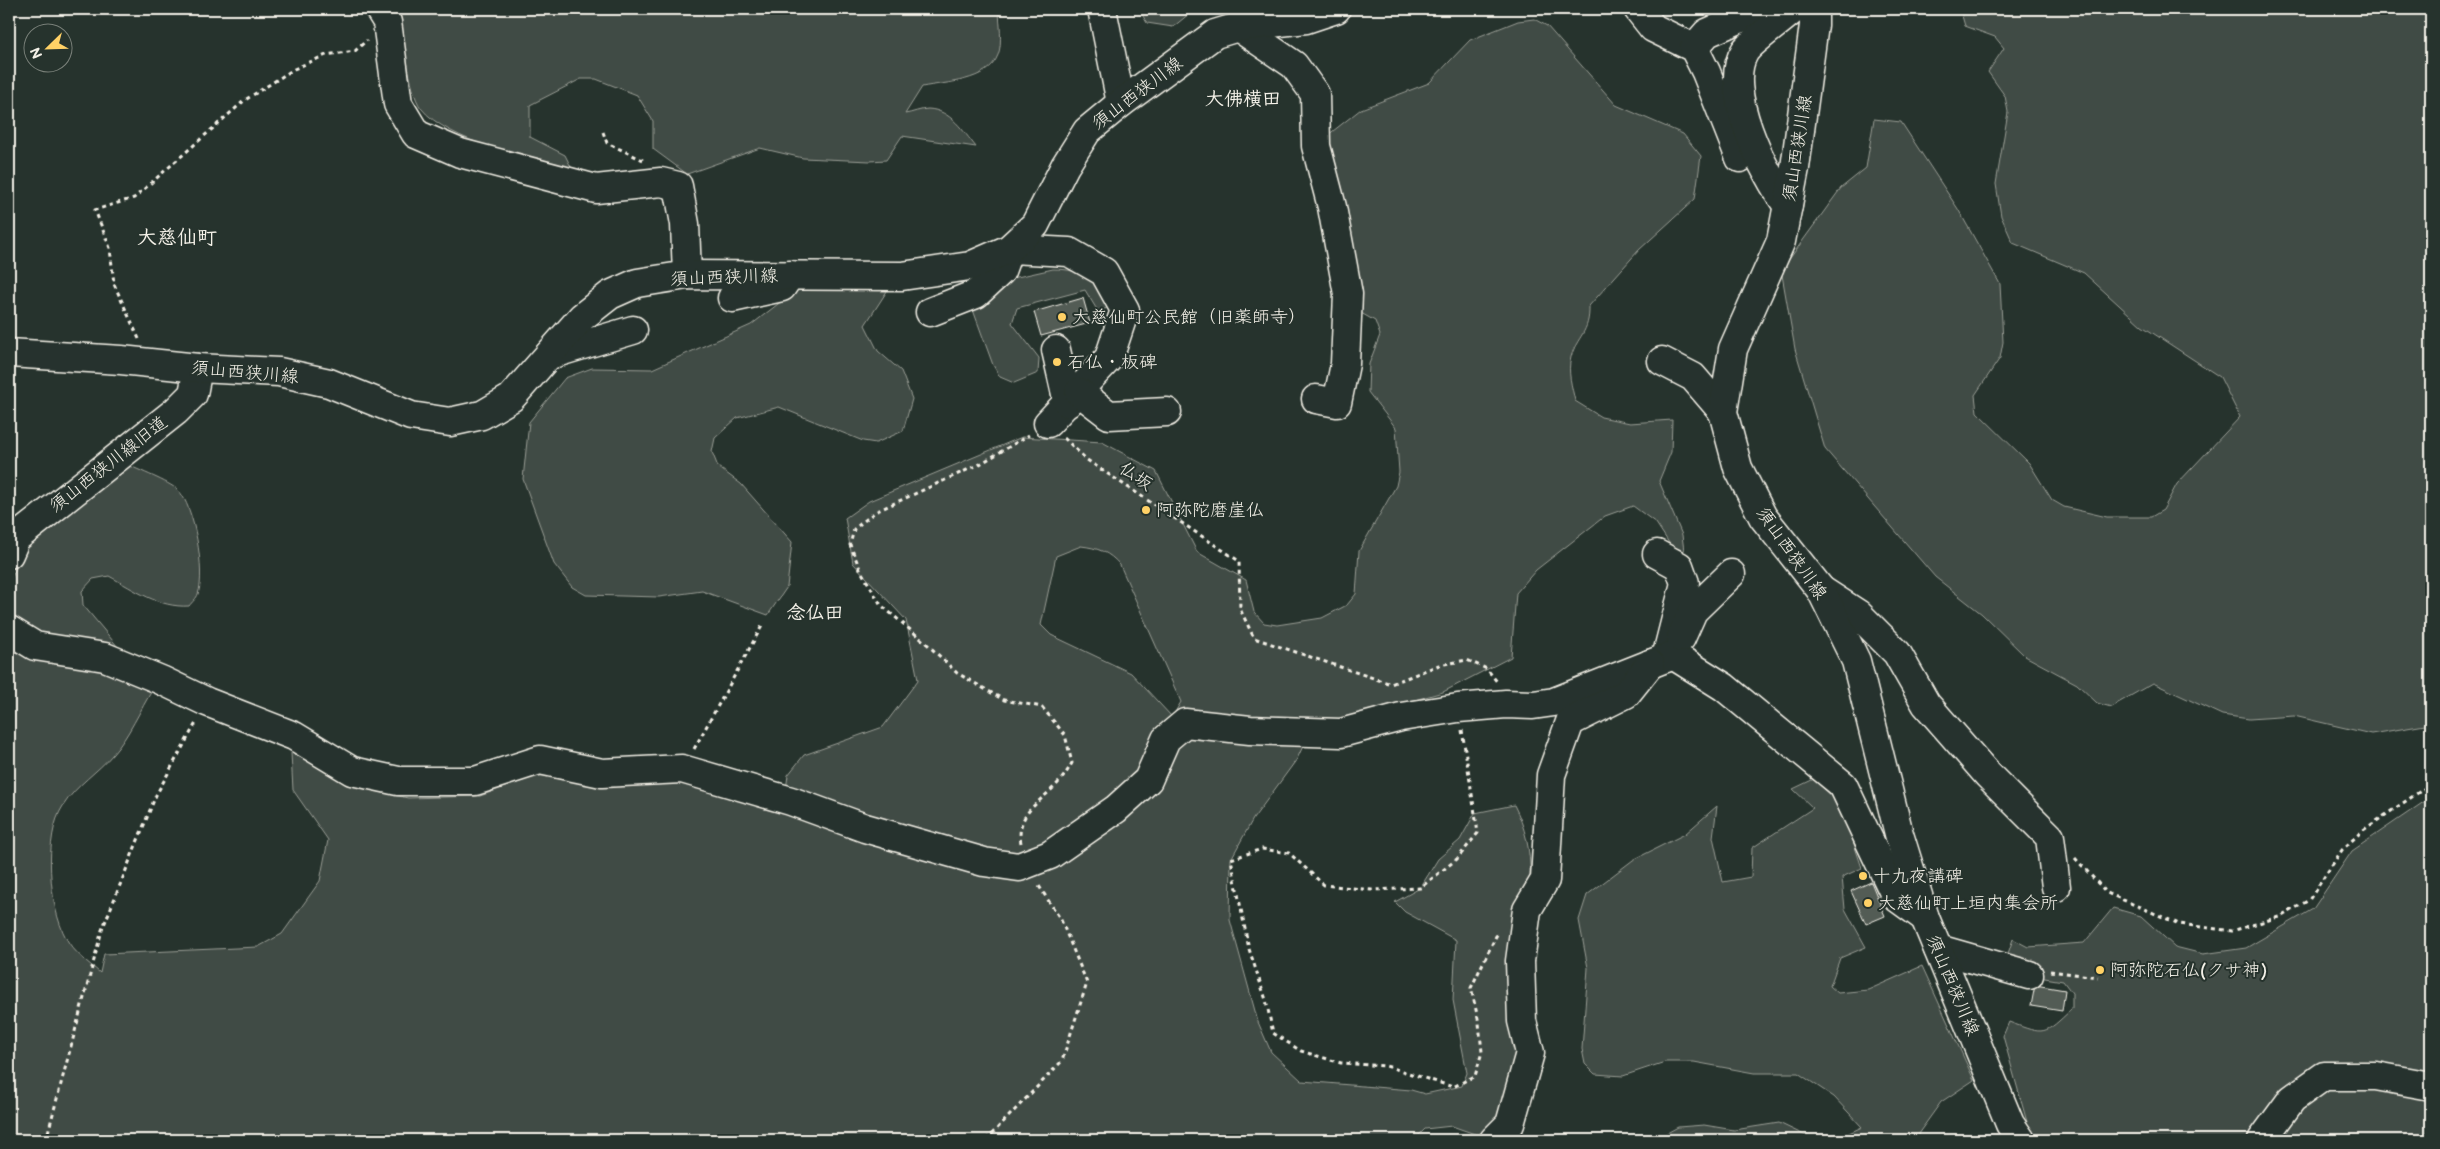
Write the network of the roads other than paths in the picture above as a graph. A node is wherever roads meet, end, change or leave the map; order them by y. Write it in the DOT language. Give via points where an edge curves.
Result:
graph roads {
  1 [pos="1102,9"];
  2 [pos="1336,9"];
  3 [pos="1638,9"];
  4 [pos="1755,9"];
  5 [pos="1794,9"];
  6 [pos="1814,9"];
  7 [pos="383,15"];
  8 [pos="1238,27"];
  9 [pos="1694,48"];
  10 [pos="1121,103"];
  11 [pos="1771,184"];
  12 [pos="1788,206"];
  13 [pos="1009,249"];
  14 [pos="687,275"];
  15 [pos="790,275"];
  16 [pos="732,298"];
  17 [pos="930,312"];
  18 [pos="633,330"];
  19 [pos="1056,350"];
  20 [pos="9,353"];
  21 [pos="549,355"];
  22 [pos="1662,361"];
  23 [pos="198,368"];
  24 [pos="1073,398"];
  25 [pos="1316,399"];
  26 [pos="1167,412"];
  27 [pos="1723,412"];
  28 [pos="1048,423"];
  29 [pos="9,554"];
  30 [pos="1657,554"];
  31 [pos="1731,574"];
  32 [pos="1821,590"];
  33 [pos="9,630"];
  34 [pos="1663,659"];
  35 [pos="2056,887"];
  36 [pos="1925,918"];
  37 [pos="1938,950"];
  38 [pos="2029,975"];
  39 [pos="2431,1086"];
  40 [pos="2012,1135"];
  41 [pos="1494,1140"];
  42 [pos="2262,1140"];
  1 -- 10 [label="street"];
  2 -- 8 [label="street, 須山西狭川線" via="1306,19"];
  3 -- 9 [label="street" via="1653,28"];
  4 -- 9 [label="street" via="1708,33"];
  5 -- 11 [label="street" via="1745,50 1738,68 1744,121"];
  6 -- 12 [label="street, 須山西狭川線"];
  7 -- 14 [label="street" via="398,104 416,134 460,153 596,189 661,182 678,186"];
  8 -- 10 [label="street, 須山西狭川線" via="1215,34"];
  8 -- 25 [label="street" via="1294,65 1315,94 1316,146 1332,207 1348,294 1345,364 1337,402"];
  9 -- 11 [label="street" via="1747,172"];
  10 -- 13 [label="street, 須山西狭川線" via="1087,131 1035,225"];
  11 -- 12 [label="street"];
  12 -- 27 [label="street, 須山西狭川線" via="1781,241 1733,349"];
  13 -- 15 [label="street, 須山西狭川線" via="970,266 902,276"];
  13 -- 17 [label="street" via="1001,271 976,294"];
  13 -- 24 [label="street" via="1069,252 1104,272 1126,310 1109,358"];
  14 -- 15 [label="street, 須山西狭川線"];
  14 -- 21 [label="street, 須山西狭川線" via="637,283 610,296 582,317"];
  15 -- 16 [label="street" via="782,287"];
  18 -- 21 [label="street"];
  19 -- 24 [label="street"];
  20 -- 23 [label="street, 須山西狭川線"];
  21 -- 23 [label="street, 須山西狭川線" via="511,398 482,415 450,422 412,416 328,383 278,372"];
  22 -- 27 [label="street" via="1693,377"];
  23 -- 29 [label="street, 須山西狭川線旧道" via="192,394 176,411 16,538"];
  24 -- 26 [label="street" via="1109,416"];
  24 -- 28 [label="street"];
  27 -- 32 [label="street, 須山西狭川線" via="1738,468 1762,517"];
  30 -- 34 [label="street" via="1679,566 1685,583"];
  31 -- 34 [label="street" via="1693,611"];
  32 -- 35 [label="street" via="1858,614 1897,653 1926,704 1988,775 2050,837"];
  32 -- 36 [label="street, 須山西狭川線" via="1856,662 1898,834"];
  33 -- 34 [label="street" via="35,646 105,657 294,736 352,771 398,781 475,780 540,760 602,773 682,770 791,801 865,828 984,862 1019,867 1050,855 1116,809 1148,780 1166,739 1185,723 1250,730 1341,733 1400,717 1458,708 1554,702"];
  34 -- 36 [label="street" via="1724,686 1843,785 1896,897"];
  34 -- 41 [label="street" via="1626,694 1570,722 1551,776 1545,880 1527,910 1520,961 1522,1021 1530,1053 1510,1124"];
  36 -- 37 [label="street, 須山西狭川線"];
  37 -- 38 [label="street"];
  37 -- 40 [label="street, 須山西狭川線"];
  39 -- 42 [label="street" via="2376,1076 2324,1076 2292,1099"];
}
